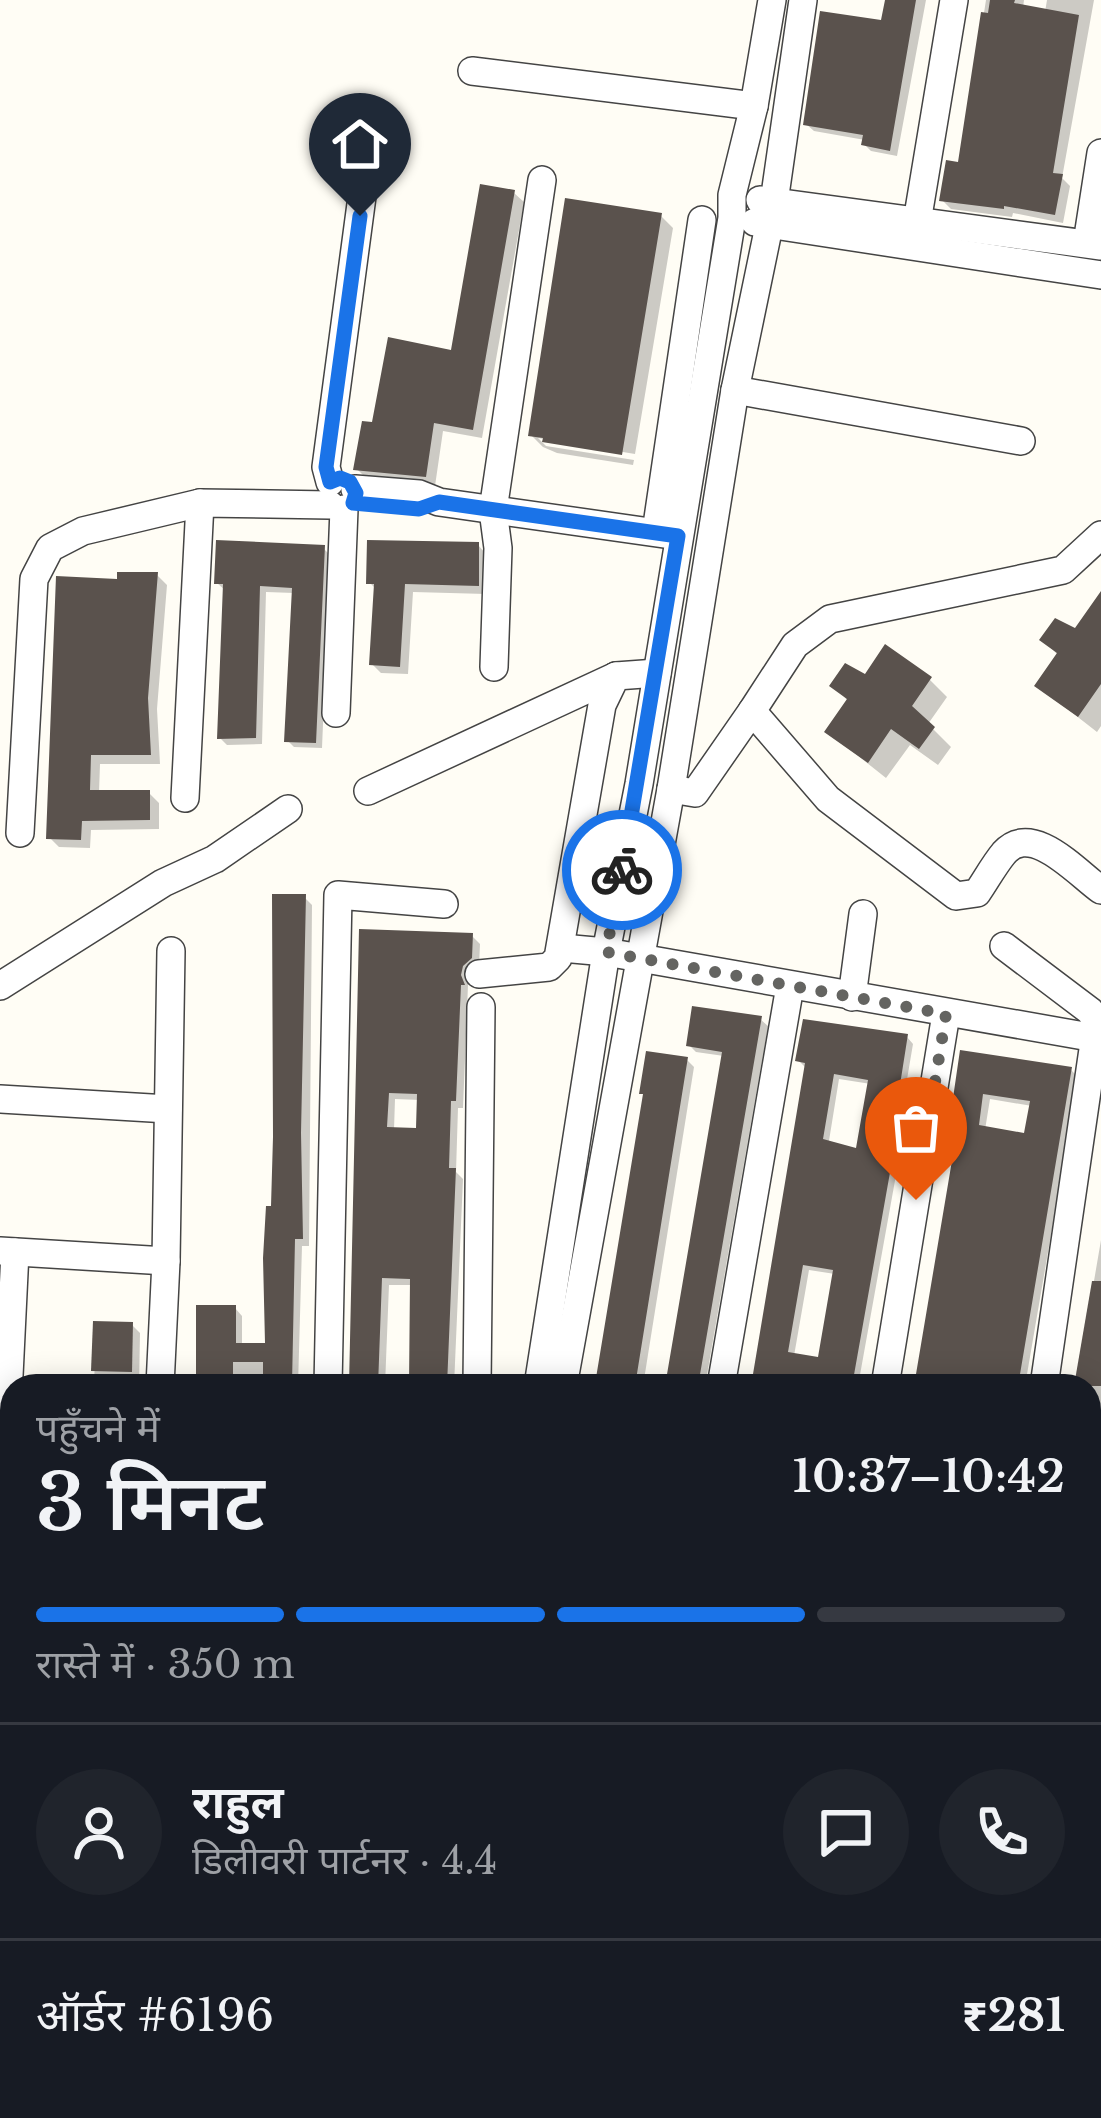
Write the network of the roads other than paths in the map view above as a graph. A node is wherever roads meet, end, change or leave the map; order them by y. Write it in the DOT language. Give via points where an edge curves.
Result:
graph roads {
  1 [pos="772,0"];
  2 [pos="803,0"];
  3 [pos="954,0"];
  4 [pos="472,71"];
  5 [pos="754,106"];
  6 [pos="1100,167"];
  7 [pos="365,174"];
  8 [pos="542,180"];
  9 [pos="732,206"];
  10 [pos="771,213"];
  11 [pos="702,220"];
  12 [pos="916,222"];
  13 [pos="1094,244"];
  14 [pos="1101,275"];
  15 [pos="735,390"];
  16 [pos="1022,441"];
  17 [pos="342,498"];
  18 [pos="200,503"];
  19 [pos="493,510"];
  20 [pos="667,534"];
  21 [pos="1101,535"];
  22 [pos="494,667"];
  23 [pos="657,673"];
  24 [pos="616,676"];
  25 [pos="336,713"];
  26 [pos="747,717"];
  27 [pos="671,789"];
  28 [pos="368,791"];
  29 [pos="185,798"];
  30 [pos="288,809"];
  31 [pos="20,833"];
  32 [pos="1101,890"];
  33 [pos="444,904"];
  34 [pos="863,914"];
  35 [pos="1004,946"];
  36 [pos="562,948"];
  37 [pos="171,951"];
  38 [pos="606,952"];
  39 [pos="638,960"];
  40 [pos="479,974"];
  41 [pos="0,986"];
  42 [pos="790,986"];
  43 [pos="852,997"];
  44 [pos="482,1006"];
  45 [pos="946,1014"];
  46 [pos="1099,1039"];
  47 [pos="0,1099"];
  48 [pos="168,1109"];
  49 [pos="8,1251"];
  50 [pos="166,1261"];
  51 [pos="5,1374"];
  52 [pos="161,1374"];
  53 [pos="328,1374"];
  54 [pos="477,1374"];
  55 [pos="540,1374"];
  56 [pos="565,1374"];
  57 [pos="723,1374"];
  58 [pos="887,1374"];
  59 [pos="1046,1374"];
  1 -- 5 [label="street"];
  2 -- 10 [label="street"];
  3 -- 12 [label="street"];
  4 -- 5 [label="street"];
  5 -- 9 [label="street"];
  6 -- 13 [label="street"];
  7 -- 17 [label="street" via="326,467"];
  8 -- 19 [label="street"];
  9 -- 10 [label="street"];
  9 -- 20 [label="street"];
  10 -- 12 [label="street"];
  10 -- 14 [label="street"];
  10 -- 15 [label="street"];
  11 -- 20 [label="street"];
  12 -- 13 [label="street"];
  15 -- 16 [label="street"];
  15 -- 27 [label="street"];
  17 -- 18 [label="street"];
  17 -- 19 [label="street" via="418,494"];
  17 -- 25 [label="street"];
  18 -- 29 [label="street"];
  18 -- 31 [label="street" via="83,531 50,548 34,579"];
  19 -- 20 [label="street"];
  19 -- 22 [label="street"];
  20 -- 23 [label="street"];
  21 -- 26 [label="street" via="1063,570 830,619 795,646"];
  23 -- 24 [label="street"];
  23 -- 38 [label="street"];
  24 -- 28 [label="street"];
  24 -- 36 [label="street" via="602,705"];
  26 -- 27 [label="street" via="694,793"];
  26 -- 32 [label="street" via="828,799 956,896 977,893 1007,849 1022,842 1037,842"];
  27 -- 39 [label="street"];
  30 -- 41 [label="street"];
  33 -- 53 [label="street" via="338,895"];
  34 -- 43 [label="street"];
  35 -- 46 [label="street" via="1090,1011"];
  36 -- 38 [label="street"];
  36 -- 40 [label="street" via="549,967"];
  37 -- 48 [label="street"];
  38 -- 39 [label="street"];
  38 -- 55 [label="street"];
  39 -- 42 [label="street"];
  39 -- 56 [label="street"];
  42 -- 43 [label="street"];
  42 -- 57 [label="street"];
  43 -- 45 [label="street"];
  44 -- 54 [label="street"];
  45 -- 46 [label="street"];
  45 -- 58 [label="street"];
  46 -- 59 [label="street"];
  47 -- 48 [label="street"];
  48 -- 50 [label="street"];
  49 -- 50 [label="street"];
  49 -- 51 [label="street"];
  50 -- 52 [label="street"];
}
